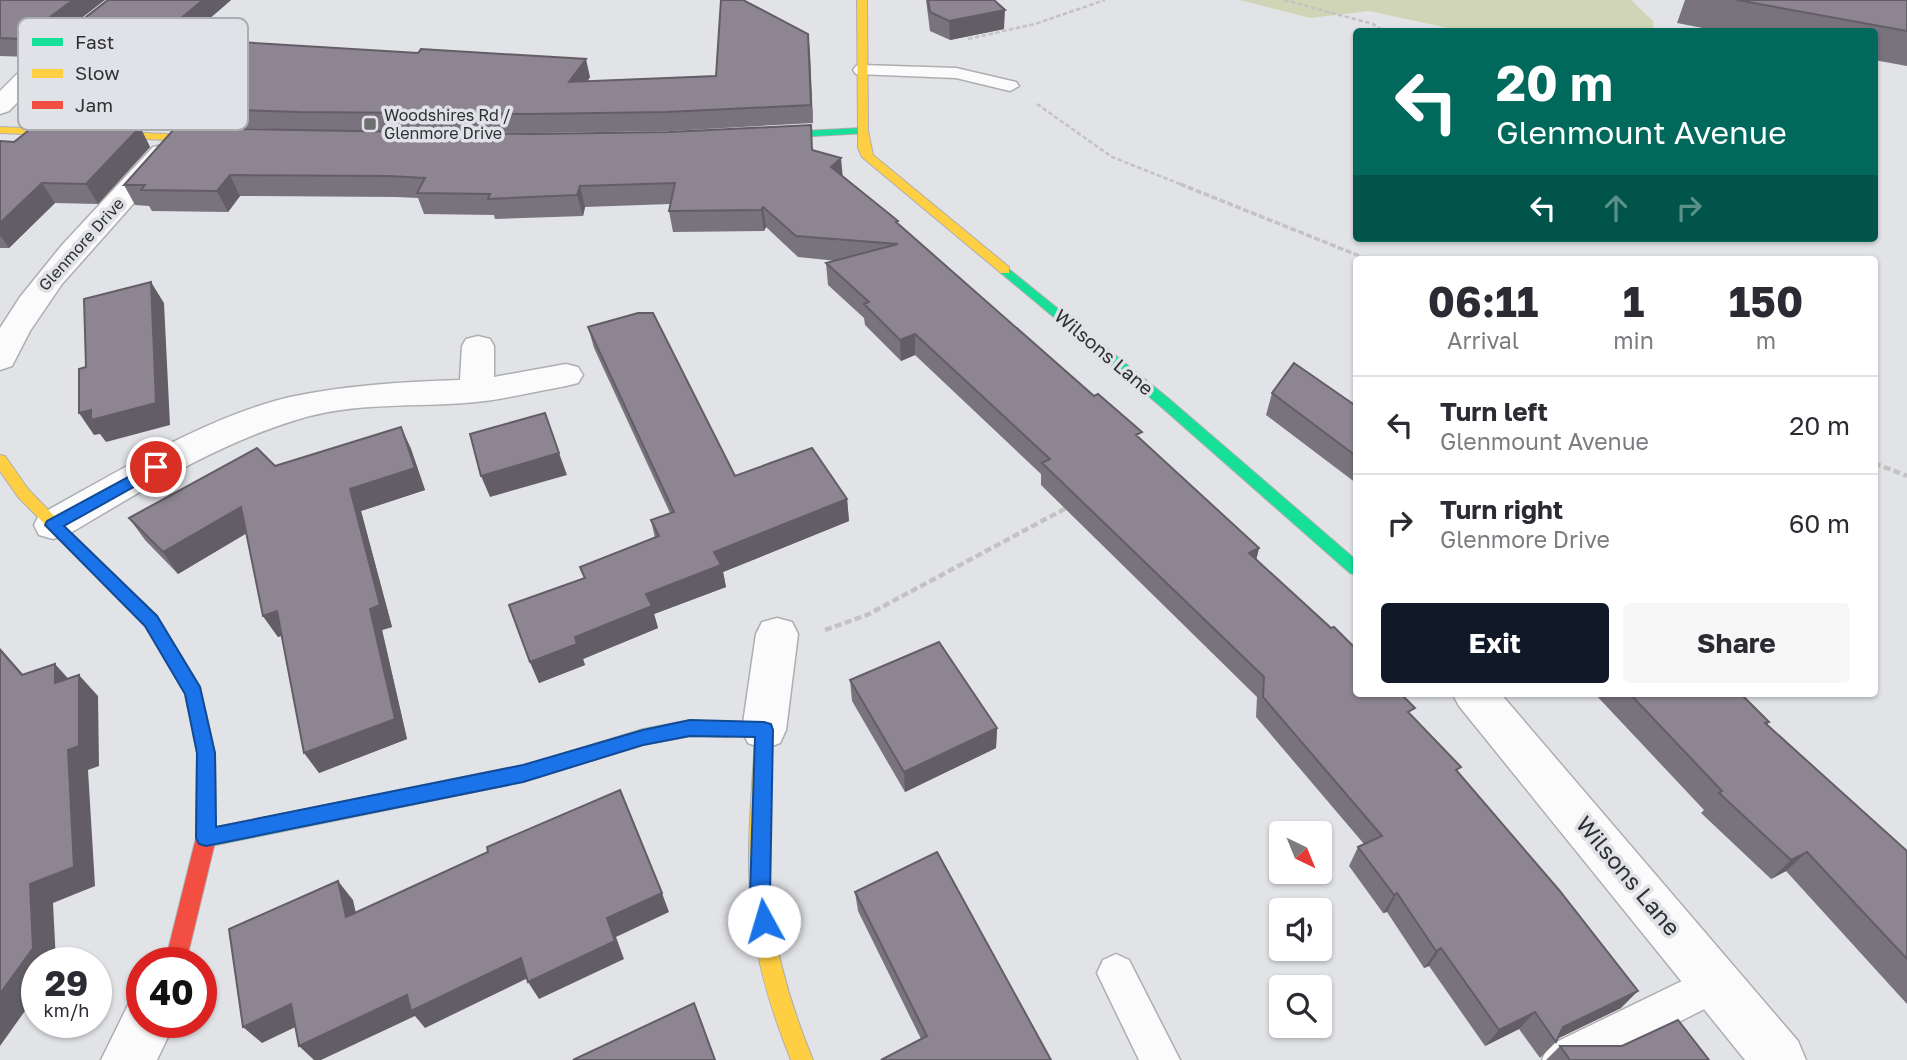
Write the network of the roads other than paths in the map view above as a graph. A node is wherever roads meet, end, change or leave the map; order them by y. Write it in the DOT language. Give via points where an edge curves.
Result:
graph roads {
  1 [pos="123,0"];
  2 [pos="862,0"];
  3 [pos="100,18"];
  4 [pos="862,70"];
  5 [pos="1010,86"];
  6 [pos="18,88"];
  7 [pos="0,106"];
  8 [pos="0,130"];
  9 [pos="863,131"];
  10 [pos="739,137"];
  11 [pos="176,138"];
  12 [pos="229,139"];
  13 [pos="478,346"];
  14 [pos="0,359"];
  15 [pos="566,375"];
  16 [pos="477,391"];
  17 [pos="0,460"];
  18 [pos="53,525"];
  19 [pos="1353,566"];
  20 [pos="777,634"];
  21 [pos="1477,697"];
  22 [pos="764,730"];
  23 [pos="206,838"];
  24 [pos="179,947"];
  25 [pos="1116,972"];
  26 [pos="1717,984"];
  27 [pos="140,1038"];
  28 [pos="128,1060"];
  29 [pos="802,1060"];
  30 [pos="1160,1060"];
  31 [pos="1562,1060"];
  32 [pos="1779,1060"];
  1 -- 3 [label="street"];
  2 -- 4 [label="street, Wilsons Lane"];
  4 -- 5 [label="lane" via="945,72"];
  4 -- 9 [label="street, Wilsons Lane"];
  6 -- 7 [label="street"];
  8 -- 11 [label="street"];
  9 -- 10 [label="street"];
  9 -- 19 [label="street, Wilsons Lane" via="866,152 880,169 1153,393"];
  11 -- 12 [label="street"];
  11 -- 14 [label="street, Glenmore Drive" via="35,297"];
  13 -- 16 [label="street"];
  15 -- 16 [label="street"];
  16 -- 18 [label="street" via="394,393 290,410 221,435"];
  17 -- 18 [label="street"];
  18 -- 23 [label="street" via="151,621 194,692 206,753"];
  20 -- 22 [label="street"];
  21 -- 26 [label="street, Wilsons Lane"];
  22 -- 23 [label="street" via="690,728 643,737 523,774"];
  22 -- 29 [label="street" via="760,895 771,975"];
  23 -- 24 [label="street"];
  25 -- 30 [label="lane"];
  26 -- 31 [label="lane"];
  26 -- 32 [label="street, Wilsons Lane"];
  27 -- 28 [label="street"];
}
